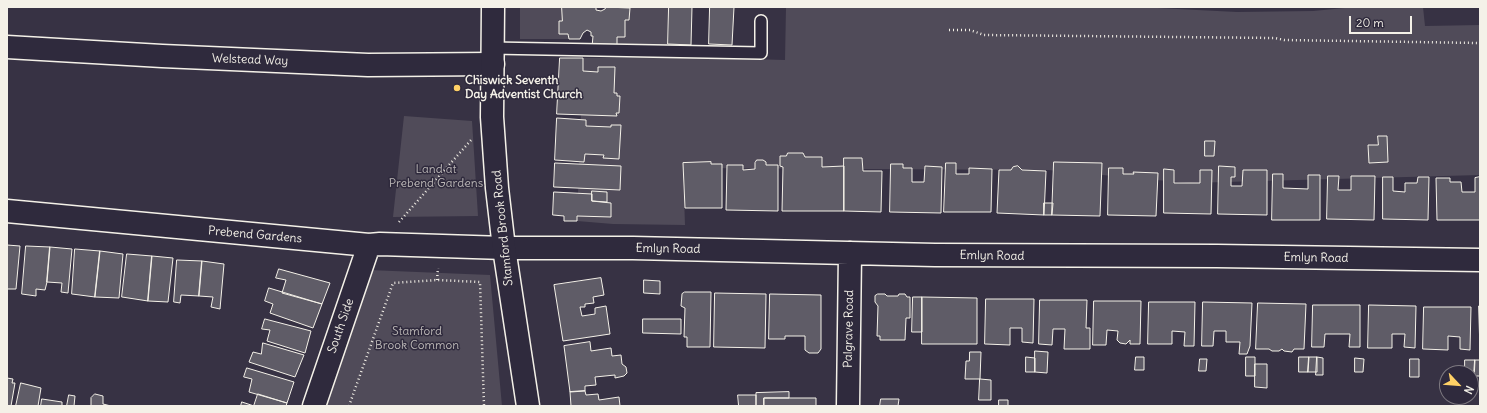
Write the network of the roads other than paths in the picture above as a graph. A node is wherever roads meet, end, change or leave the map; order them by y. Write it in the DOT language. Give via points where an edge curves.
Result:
graph roads {
  1 [pos="493,7"];
  2 [pos="761,21"];
  3 [pos="7,47"];
  4 [pos="493,56"];
  5 [pos="7,211"];
  6 [pos="375,244"];
  7 [pos="504,248"];
  8 [pos="850,253"];
  9 [pos="1480,260"];
  10 [pos="314,406"];
  11 [pos="528,406"];
  12 [pos="848,406"];
  1 -- 4 [label="street, Stamford Brook Road"];
  2 -- 4 [label="lane" via="761,53"];
  3 -- 4 [label="street, Welstead Way" via="368,65"];
  4 -- 7 [label="street, Stamford Brook Road" via="492,117"];
  5 -- 6 [label="street, Prebend Gardens"];
  6 -- 7 [label="street, Prebend Gardens"];
  6 -- 10 [label="street, South Side"];
  7 -- 8 [label="street, Emlyn Road"];
  7 -- 11 [label="street, Stamford Brook Road"];
  8 -- 9 [label="street, Emlyn Road"];
  8 -- 12 [label="street, Palgrave Road"];
}
